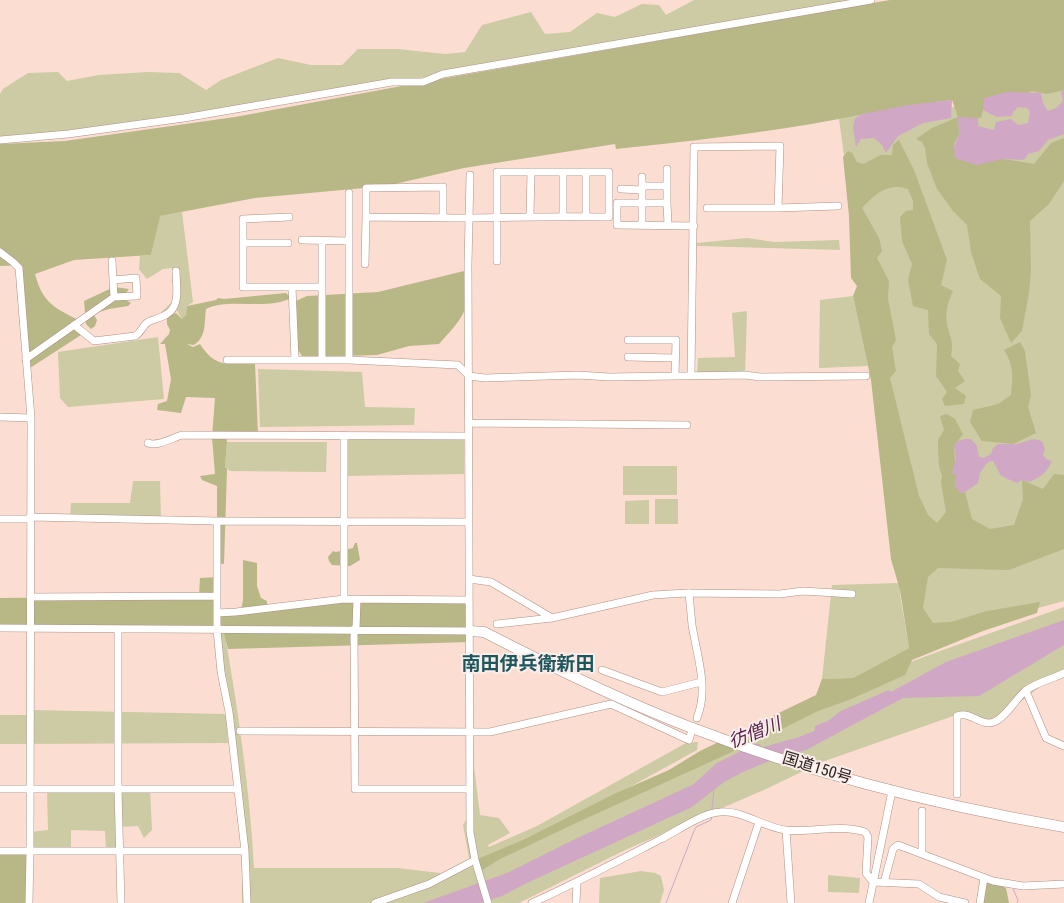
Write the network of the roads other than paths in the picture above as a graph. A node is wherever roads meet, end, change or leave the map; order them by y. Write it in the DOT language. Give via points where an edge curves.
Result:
graph roads {
  1 [pos="871,0"];
  2 [pos="0,140"];
  3 [pos="667,169"];
  4 [pos="531,172"];
  5 [pos="564,172"];
  6 [pos="586,172"];
  7 [pos="470,175"];
  8 [pos="642,177"];
  9 [pos="667,186"];
  10 [pos="642,188"];
  11 [pos="621,189"];
  12 [pos="350,192"];
  13 [pos="642,203"];
  14 [pos="667,203"];
  15 [pos="838,206"];
  16 [pos="707,208"];
  17 [pos="778,208"];
  18 [pos="530,216"];
  19 [pos="563,216"];
  20 [pos="586,216"];
  21 [pos="289,217"];
  22 [pos="366,217"];
  23 [pos="496,217"];
  24 [pos="443,218"];
  25 [pos="470,218"];
  26 [pos="642,225"];
  27 [pos="668,225"];
  28 [pos="694,226"];
  29 [pos="302,240"];
  30 [pos="322,242"];
  31 [pos="349,242"];
  32 [pos="243,243"];
  33 [pos="288,244"];
  34 [pos="0,252"];
  35 [pos="112,261"];
  36 [pos="497,261"];
  37 [pos="365,264"];
  38 [pos="176,271"];
  39 [pos="113,280"];
  40 [pos="292,287"];
  41 [pos="322,287"];
  42 [pos="114,297"];
  43 [pos="74,325"];
  44 [pos="628,340"];
  45 [pos="628,357"];
  46 [pos="676,358"];
  47 [pos="26,359"];
  48 [pos="295,359"];
  49 [pos="227,360"];
  50 [pos="322,360"];
  51 [pos="349,360"];
  52 [pos="469,376"];
  53 [pos="675,376"];
  54 [pos="691,376"];
  55 [pos="866,376"];
  56 [pos="0,417"];
  57 [pos="30,418"];
  58 [pos="468,422"];
  59 [pos="687,425"];
  60 [pos="344,435"];
  61 [pos="468,436"];
  62 [pos="148,443"];
  63 [pos="30,518"];
  64 [pos="0,519"];
  65 [pos="217,521"];
  66 [pos="344,521"];
  67 [pos="469,522"];
  68 [pos="469,579"];
  69 [pos="689,593"];
  70 [pos="852,594"];
  71 [pos="217,596"];
  72 [pos="30,597"];
  73 [pos="344,599"];
  74 [pos="357,599"];
  75 [pos="469,600"];
  76 [pos="217,613"];
  77 [pos="552,618"];
  78 [pos="497,624"];
  79 [pos="0,628"];
  80 [pos="30,629"];
  81 [pos="355,629"];
  82 [pos="118,630"];
  83 [pos="217,630"];
  84 [pos="470,631"];
  85 [pos="602,670"];
  86 [pos="1064,673"];
  87 [pos="702,682"];
  88 [pos="1026,691"];
  89 [pos="697,718"];
  90 [pos="240,732"];
  91 [pos="354,732"];
  92 [pos="470,732"];
  93 [pos="691,733"];
  94 [pos="1064,746"];
  95 [pos="0,789"];
  96 [pos="30,789"];
  97 [pos="118,789"];
  98 [pos="238,789"];
  99 [pos="470,789"];
  100 [pos="892,791"];
  101 [pos="957,794"];
  102 [pos="922,812"];
  103 [pos="758,822"];
  104 [pos="1064,827"];
  105 [pos="786,830"];
  106 [pos="0,851"];
  107 [pos="30,851"];
  108 [pos="119,851"];
  109 [pos="245,851"];
  110 [pos="922,854"];
  111 [pos="475,860"];
  112 [pos="984,878"];
  113 [pos="873,882"];
  114 [pos="577,883"];
  115 [pos="884,883"];
  116 [pos="1064,884"];
  117 [pos="956,902"];
  118 [pos="29,903"];
  119 [pos="121,903"];
  120 [pos="247,903"];
  121 [pos="375,903"];
  122 [pos="488,903"];
  123 [pos="532,903"];
  124 [pos="576,903"];
  125 [pos="732,903"];
  126 [pos="791,903"];
  127 [pos="869,903"];
  128 [pos="965,903"];
  129 [pos="980,903"];
  1 -- 2 [label="street" via="443,74 423,82 392,82 192,117"];
  3 -- 9 [label="street"];
  4 -- 5 [label="street"];
  4 -- 18 [label="street"];
  4 -- 23 [label="street" via="498,172"];
  5 -- 6 [label="street"];
  5 -- 19 [label="street"];
  6 -- 20 [label="street"];
  6 -- 20 [label="street" via="610,172 609,217"];
  7 -- 25 [label="street"];
  8 -- 10 [label="street"];
  9 -- 10 [label="street"];
  9 -- 14 [label="street"];
  10 -- 11 [label="street"];
  10 -- 13 [label="street"];
  12 -- 31 [label="street"];
  13 -- 14 [label="street"];
  13 -- 26 [label="street"];
  13 -- 26 [label="street" via="617,203 617,225"];
  14 -- 27 [label="street"];
  15 -- 17 [label="street"];
  16 -- 17 [label="street"];
  17 -- 28 [label="street" via="780,146 694,148"];
  18 -- 19 [label="street"];
  18 -- 23 [label="street"];
  19 -- 20 [label="street"];
  21 -- 32 [label="street" via="243,219"];
  22 -- 24 [label="street"];
  22 -- 24 [label="street" via="366,188 443,187"];
  22 -- 37 [label="street"];
  23 -- 25 [label="street"];
  23 -- 36 [label="street"];
  24 -- 25 [label="street"];
  25 -- 52 [label="street"];
  26 -- 27 [label="street"];
  27 -- 28 [label="street"];
  28 -- 54 [label="street"];
  29 -- 30 [label="street"];
  30 -- 31 [label="street"];
  30 -- 41 [label="street"];
  31 -- 51 [label="street"];
  32 -- 33 [label="street"];
  32 -- 40 [label="street" via="243,287"];
  34 -- 47 [label="street" via="19,268"];
  35 -- 39 [label="street"];
  38 -- 43 [label="street" via="173,310 146,323 136,336 94,341"];
  39 -- 42 [label="street"];
  39 -- 42 [label="street" via="136,278 138,296"];
  40 -- 41 [label="street"];
  40 -- 48 [label="street"];
  41 -- 50 [label="street"];
  42 -- 43 [label="street"];
  43 -- 47 [label="street"];
  44 -- 46 [label="street" via="676,340"];
  45 -- 46 [label="street"];
  46 -- 53 [label="street"];
  47 -- 57 [label="street"];
  48 -- 49 [label="street"];
  48 -- 50 [label="street"];
  50 -- 51 [label="street"];
  51 -- 52 [label="street" via="458,365"];
  52 -- 53 [label="street"];
  52 -- 58 [label="street"];
  53 -- 54 [label="street"];
  54 -- 55 [label="street"];
  56 -- 57 [label="street"];
  57 -- 63 [label="street"];
  58 -- 59 [label="street"];
  58 -- 61 [label="street"];
  60 -- 61 [label="street"];
  60 -- 62 [label="street" via="182,435 157,444"];
  60 -- 66 [label="street"];
  61 -- 67 [label="street"];
  63 -- 64 [label="street"];
  63 -- 65 [label="street"];
  63 -- 72 [label="street"];
  65 -- 66 [label="street"];
  65 -- 71 [label="street"];
  66 -- 67 [label="street"];
  66 -- 73 [label="street"];
  67 -- 68 [label="street"];
  68 -- 75 [label="street"];
  68 -- 77 [label="street" via="491,582"];
  69 -- 70 [label="street" via="780,594 803,590"];
  69 -- 77 [label="street" via="653,595"];
  69 -- 87 [label="street"];
  71 -- 72 [label="street"];
  71 -- 76 [label="street"];
  72 -- 80 [label="street"];
  73 -- 74 [label="street"];
  73 -- 76 [label="street"];
  74 -- 75 [label="street"];
  74 -- 81 [label="street"];
  75 -- 84 [label="street"];
  76 -- 83 [label="street"];
  77 -- 78 [label="street"];
  79 -- 80 [label="street"];
  80 -- 82 [label="street"];
  80 -- 96 [label="street"];
  81 -- 83 [label="street"];
  81 -- 84 [label="street"];
  81 -- 91 [label="street"];
  82 -- 83 [label="street"];
  82 -- 97 [label="street"];
  83 -- 98 [label="street"];
  84 -- 92 [label="street"];
  84 -- 100 [label="highway, 国道150号" via="484,632 578,679 720,738"];
  85 -- 87 [label="street" via="662,692"];
  86 -- 88 [label="street"];
  87 -- 89 [label="street"];
  88 -- 94 [label="street" via="1046,738"];
  88 -- 101 [label="street" via="994,722 957,716"];
  90 -- 91 [label="street"];
  91 -- 92 [label="street"];
  91 -- 99 [label="street" via="354,789"];
  92 -- 93 [label="street" via="502,730 610,704 689,740"];
  92 -- 99 [label="street"];
  95 -- 96 [label="street"];
  96 -- 97 [label="street"];
  96 -- 107 [label="street"];
  97 -- 98 [label="street"];
  97 -- 108 [label="street"];
  98 -- 109 [label="street"];
  99 -- 111 [label="street" via="470,832"];
  100 -- 104 [label="highway, 国道150号"];
  100 -- 113 [label="street"];
  102 -- 110 [label="street"];
  103 -- 105 [label="street"];
  103 -- 114 [label="street" via="732,813 721,812 705,817"];
  103 -- 125 [label="street"];
  105 -- 113 [label="street" via="845,828 865,832 868,837 866,873"];
  105 -- 126 [label="street"];
  106 -- 107 [label="street"];
  107 -- 108 [label="street"];
  107 -- 118 [label="street"];
  108 -- 109 [label="street"];
  108 -- 119 [label="street"];
  109 -- 120 [label="street"];
  110 -- 112 [label="street"];
  110 -- 115 [label="street" via="898,845 893,849"];
  111 -- 121 [label="street" via="429,884"];
  111 -- 122 [label="street"];
  112 -- 116 [label="street" via="1024,886"];
  112 -- 129 [label="street"];
  113 -- 115 [label="street"];
  113 -- 127 [label="street"];
  114 -- 123 [label="street"];
  114 -- 124 [label="street"];
  115 -- 117 [label="street" via="919,884 939,897"];
  117 -- 128 [label="street"];
}
